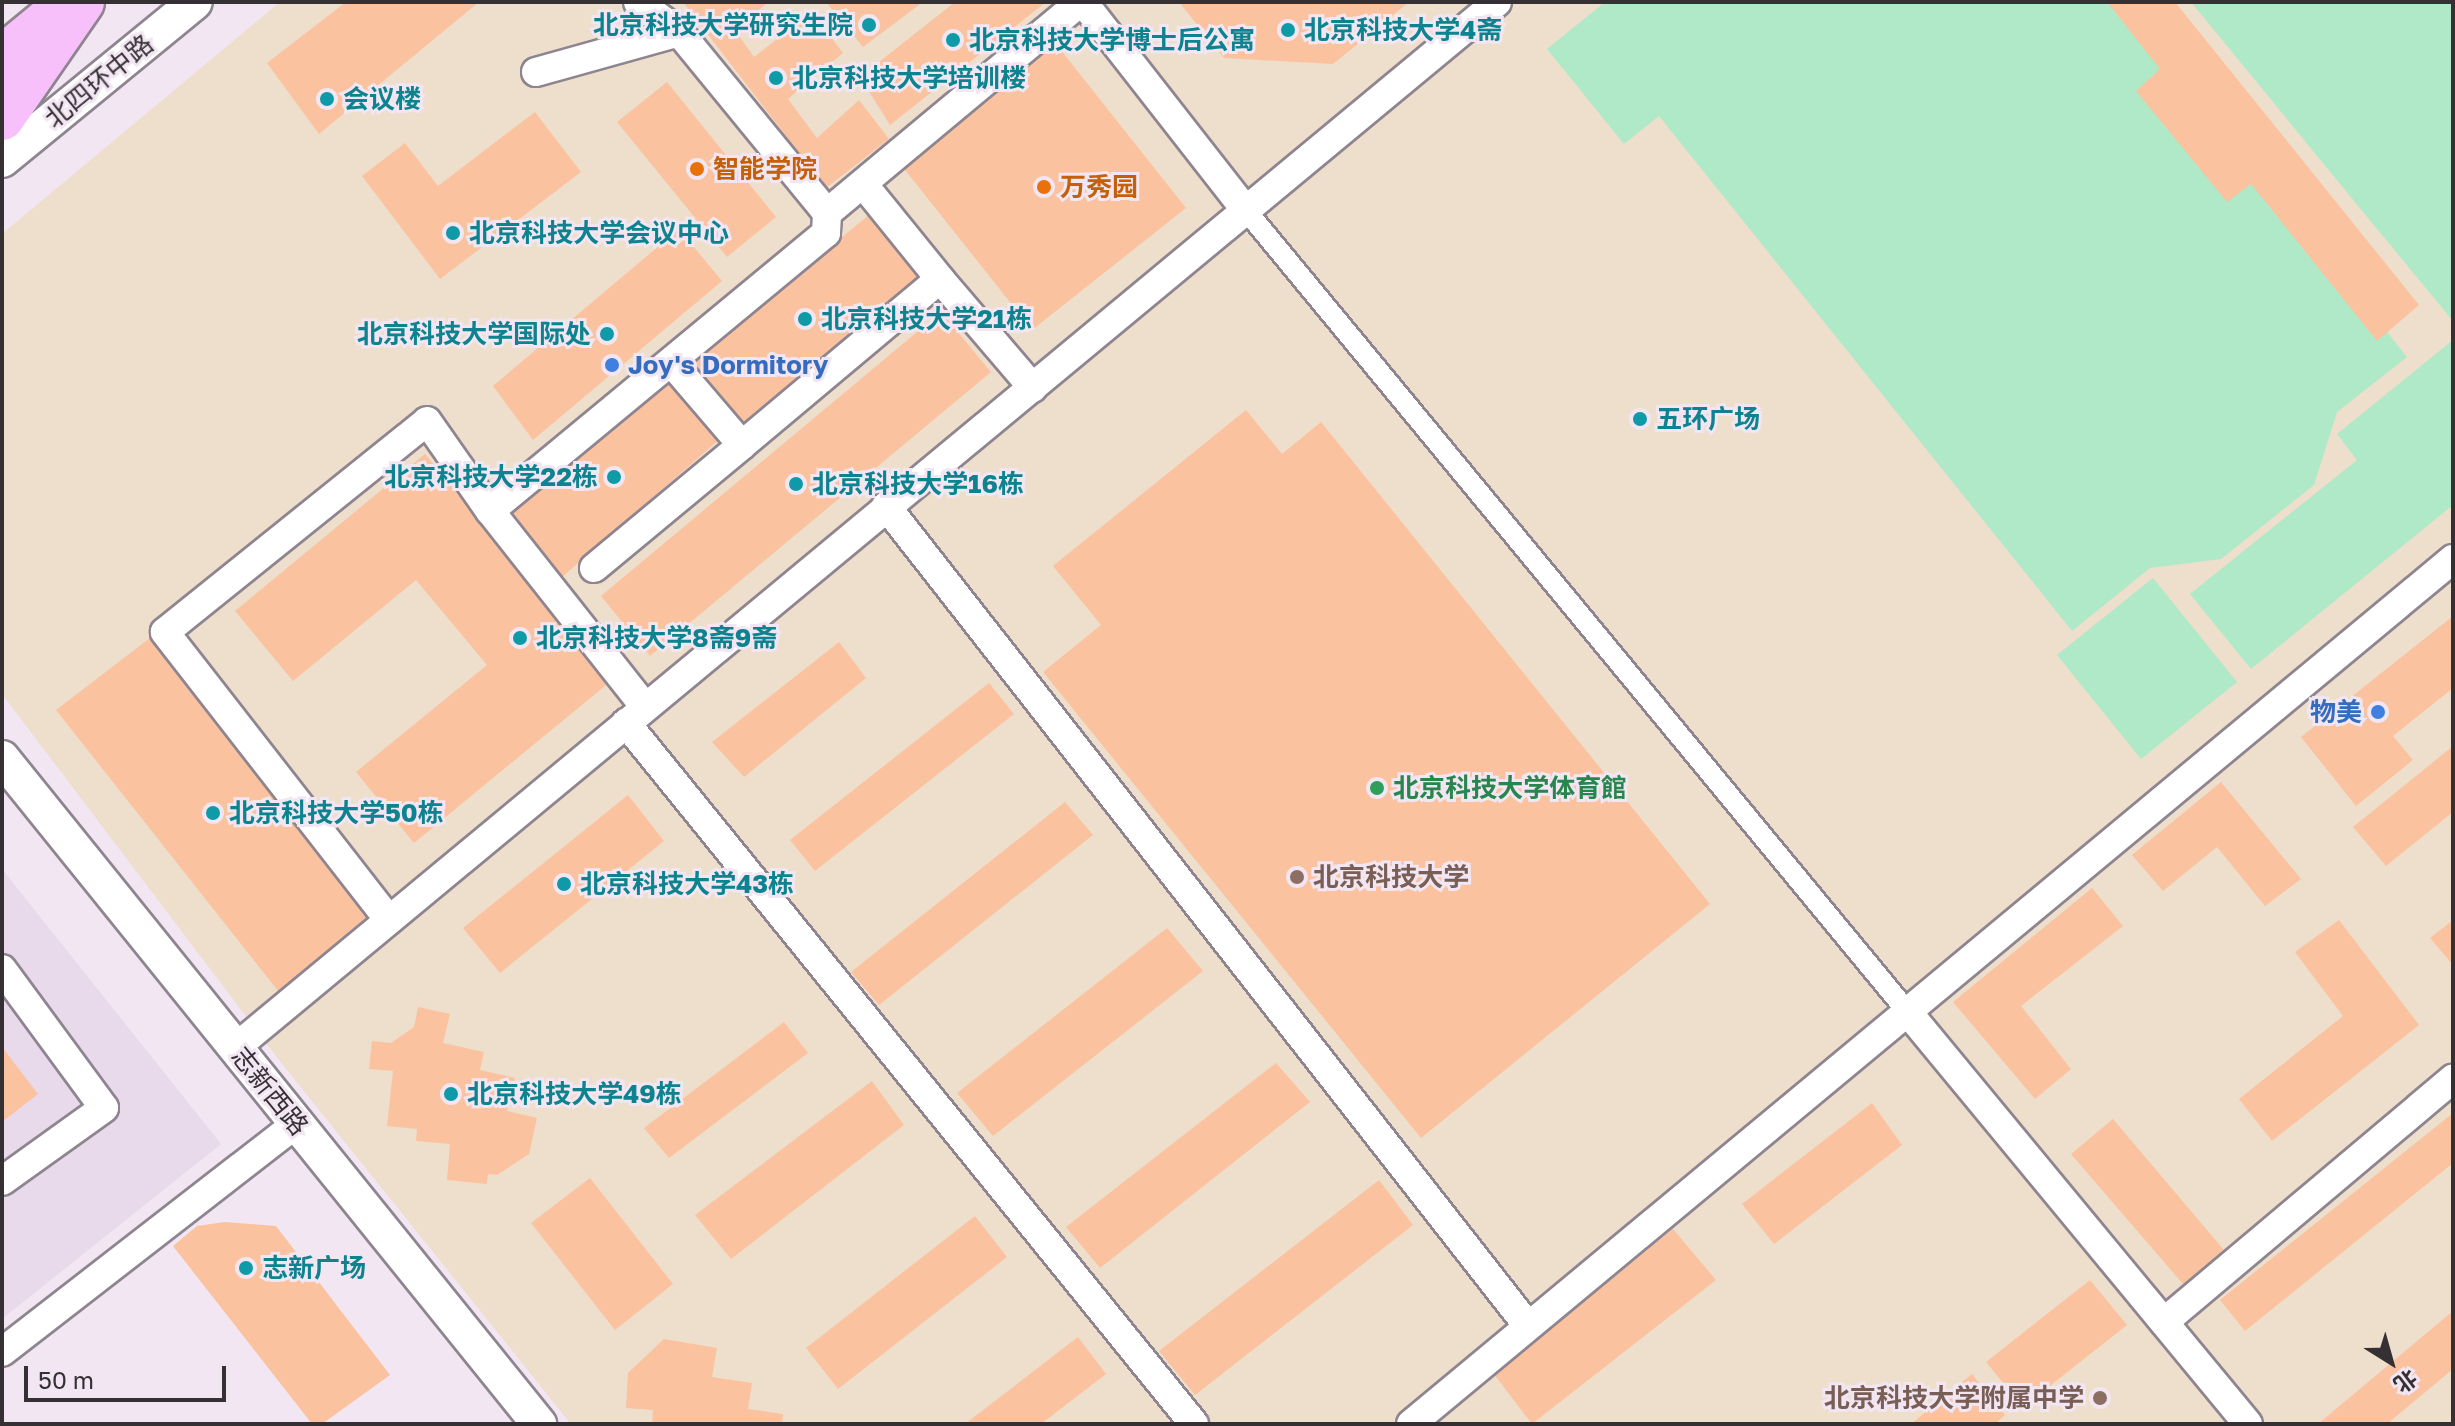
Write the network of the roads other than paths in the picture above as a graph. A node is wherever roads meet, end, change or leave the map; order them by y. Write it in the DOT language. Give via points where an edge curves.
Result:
graph roads {
  1 [pos="70,2"];
  2 [pos="82,2"];
  3 [pos="195,2"];
  4 [pos="638,2"];
  5 [pos="1081,2"];
  6 [pos="1497,2"];
  7 [pos="679,32"];
  8 [pos="2,58"];
  9 [pos="536,72"];
  10 [pos="2,118"];
  11 [pos="2,160"];
  12 [pos="863,184"];
  13 [pos="1244,208"];
  14 [pos="827,213"];
  15 [pos="940,279"];
  16 [pos="671,362"];
  17 [pos="1033,388"];
  18 [pos="742,445"];
  19 [pos="886,506"];
  20 [pos="490,511"];
  21 [pos="2453,559"];
  22 [pos="594,568"];
  23 [pos="636,715"];
  24 [pos="2,758"];
  25 [pos="389,920"];
  26 [pos="2,969"];
  27 [pos="1906,1010"];
  28 [pos="235,1048"];
  29 [pos="2453,1079"];
  30 [pos="296,1124"];
  31 [pos="2,1181"];
  32 [pos="2164,1322"];
  33 [pos="1528,1326"];
  34 [pos="2,1352"];
  35 [pos="539,1424"];
  36 [pos="1194,1424"];
  37 [pos="1411,1424"];
  38 [pos="2248,1424"];
  1 -- 8 [label="highway"];
  2 -- 10 [label="highway"];
  3 -- 11 [label="street, 北四环中路"];
  4 -- 7 [label="street"];
  5 -- 12 [label="street"];
  5 -- 13 [label="street"];
  6 -- 13 [label="street"];
  7 -- 9 [label="street"];
  7 -- 14 [label="street"];
  12 -- 14 [label="street"];
  12 -- 15 [label="street"];
  13 -- 17 [label="street"];
  13 -- 27 [label="street"];
  14 -- 16 [label="street" via="826,233"];
  15 -- 17 [label="street"];
  15 -- 18 [label="street"];
  16 -- 18 [label="street"];
  16 -- 20 [label="street"];
  17 -- 19 [label="street"];
  18 -- 22 [label="street"];
  19 -- 23 [label="street"];
  19 -- 33 [label="street"];
  20 -- 23 [label="street"];
  20 -- 25 [label="street" via="427,421 165,632"];
  21 -- 27 [label="street"];
  23 -- 25 [label="street"];
  23 -- 36 [label="street"];
  24 -- 28 [label="street, 志新西路"];
  25 -- 28 [label="street"];
  26 -- 31 [label="street" via="104,1108"];
  27 -- 32 [label="street"];
  27 -- 33 [label="street"];
  28 -- 30 [label="street, 志新西路"];
  29 -- 32 [label="street"];
  30 -- 34 [label="street"];
  30 -- 35 [label="street, 志新西路"];
  32 -- 38 [label="street"];
  33 -- 37 [label="street"];
}
